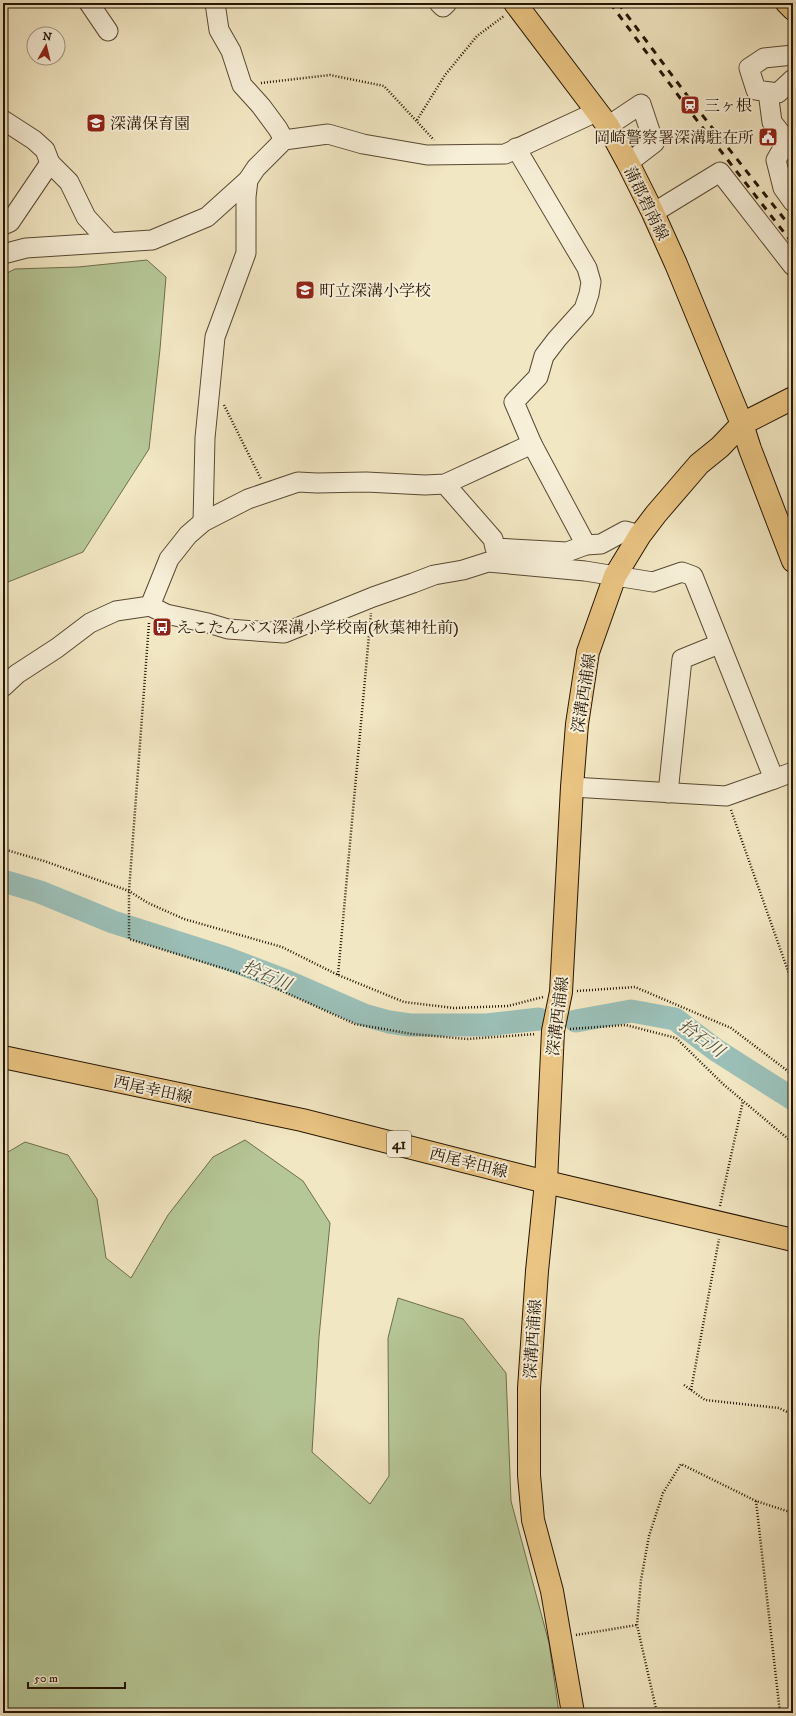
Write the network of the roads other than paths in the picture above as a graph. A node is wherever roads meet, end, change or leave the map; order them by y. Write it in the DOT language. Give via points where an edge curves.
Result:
graph roads {
  1 [pos="89,3"];
  2 [pos="216,3"];
  3 [pos="439,3"];
  4 [pos="447,3"];
  5 [pos="787,3"];
  6 [pos="516,5"];
  7 [pos="793,9"];
  8 [pos="108,31"];
  9 [pos="793,56"];
  10 [pos="793,79"];
  11 [pos="768,92"];
  12 [pos="602,119"];
  13 [pos="3,120"];
  14 [pos="284,140"];
  15 [pos="516,148"];
  16 [pos="50,163"];
  17 [pos="628,163"];
  18 [pos="248,180"];
  19 [pos="793,202"];
  20 [pos="653,213"];
  21 [pos="3,225"];
  22 [pos="109,242"];
  23 [pos="3,254"];
  24 [pos="793,266"];
  25 [pos="793,398"];
  26 [pos="742,424"];
  27 [pos="532,444"];
  28 [pos="445,484"];
  29 [pos="203,522"];
  30 [pos="786,524"];
  31 [pos="640,535"];
  32 [pos="586,544"];
  33 [pos="492,555"];
  34 [pos="793,561"];
  35 [pos="615,576"];
  36 [pos="150,606"];
  37 [pos="719,644"];
  38 [pos="3,687"];
  39 [pos="793,772"];
  40 [pos="774,779"];
  41 [pos="572,787"];
  42 [pos="668,792"];
  43 [pos="3,1057"];
  44 [pos="546,1182"];
  45 [pos="793,1240"];
  46 [pos="573,1713"];
  1 -- 8 [label="street"];
  2 -- 14 [label="street" via="219,30 232,51 242,86 278,129"];
  3 -- 4 [label="street" via="443,7"];
  5 -- 7 [label="main road"];
  6 -- 12 [label="main road, 蒲郡碧南線"];
  9 -- 11 [label="street" via="764,58 749,68 756,90"];
  10 -- 11 [label="street" via="778,93"];
  11 -- 19 [label="street" via="772,122 787,141 776,160 783,188"];
  12 -- 15 [label="street"];
  12 -- 17 [label="main road, 蒲郡碧南線"];
  12 -- 17 [label="street" via="641,104 654,143"];
  13 -- 16 [label="street" via="45,150"];
  14 -- 15 [label="street" via="328,134 363,144 427,155 505,154"];
  14 -- 18 [label="street" via="256,168"];
  15 -- 27 [label="street" via="587,268 591,282 584,309 544,356 538,377 514,402"];
  16 -- 21 [label="street" via="10,222"];
  16 -- 22 [label="street" via="69,182 86,217"];
  17 -- 20 [label="main road, 蒲郡碧南線"];
  18 -- 22 [label="street" via="207,217 152,240"];
  18 -- 29 [label="street" via="246,253 215,338 205,438"];
  20 -- 24 [label="street" via="720,172"];
  20 -- 26 [label="main road, 蒲郡碧南線"];
  22 -- 23 [label="street" via="26,248"];
  25 -- 26 [label="main road, 深溝西浦線"];
  26 -- 30 [label="main road, 蒲郡碧南線"];
  26 -- 31 [label="main road, 深溝西浦線" via="699,464"];
  27 -- 28 [label="street"];
  27 -- 32 [label="street"];
  28 -- 29 [label="street" via="298,482 248,499"];
  28 -- 33 [label="street" via="493,539"];
  29 -- 36 [label="street" via="188,535 170,559"];
  30 -- 34 [label="main road, 蒲郡碧南線"];
  31 -- 32 [label="street" via="625,531 601,544"];
  31 -- 35 [label="main road, 深溝西浦線"];
  32 -- 33 [label="street" via="567,552"];
  33 -- 35 [label="street"];
  33 -- 36 [label="street" via="463,570 434,575 284,633 228,629 208,622 166,614"];
  35 -- 37 [label="street" via="653,582 682,572 693,576"];
  35 -- 41 [label="main road, 深溝西浦線" via="588,652 577,724"];
  36 -- 38 [label="street" via="116,611 90,623 17,674"];
  37 -- 40 [label="street"];
  37 -- 42 [label="street" via="682,658"];
  39 -- 40 [label="street"];
  40 -- 42 [label="street" via="726,796"];
  41 -- 42 [label="street"];
  41 -- 44 [label="main road, 深溝西浦線" via="561,992 553,1031"];
  43 -- 44 [label="main road, 西尾幸田線 / 41" via="302,1120"];
  44 -- 45 [label="main road, 西尾幸田線 / 41"];
  44 -- 46 [label="main road, 深溝西浦線" via="529,1388 529,1474 533,1520 552,1591"];
}
